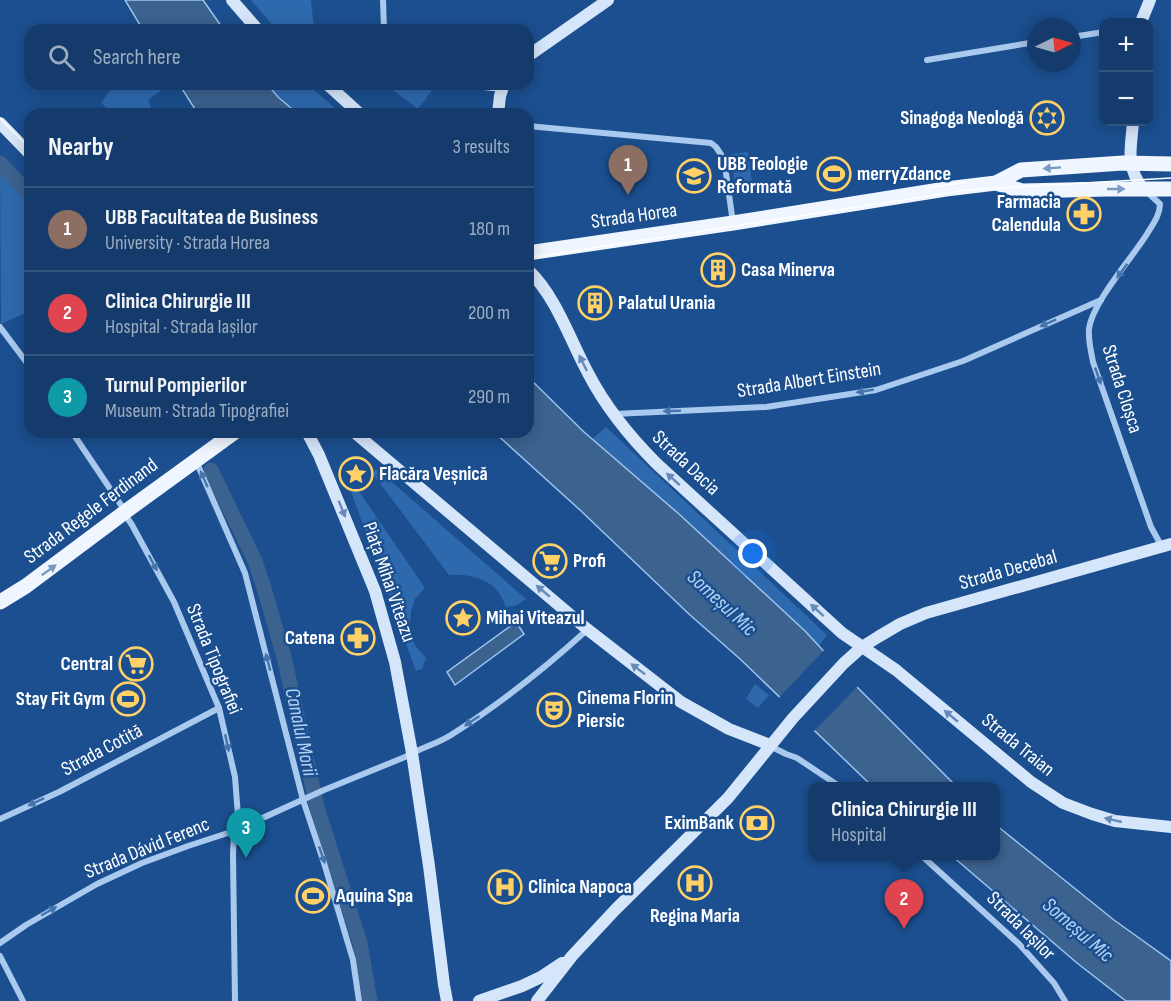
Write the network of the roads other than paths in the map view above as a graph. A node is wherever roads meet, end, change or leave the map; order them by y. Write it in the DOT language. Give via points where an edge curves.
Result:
graph roads {
  1 [pos="232,0"];
  2 [pos="383,0"];
  3 [pos="608,0"];
  4 [pos="1150,0"];
  5 [pos="1143,18"];
  6 [pos="253,24"];
  7 [pos="384,24"];
  8 [pos="1099,33"];
  9 [pos="1081,36"];
  10 [pos="1027,43"];
  11 [pos="534,52"];
  12 [pos="927,60"];
  13 [pos="334,90"];
  14 [pos="502,90"];
  15 [pos="353,108"];
  16 [pos="498,108"];
  17 [pos="0,123"];
  18 [pos="1133,126"];
  19 [pos="534,127"];
  20 [pos="24,148"];
  21 [pos="1131,163"];
  22 [pos="1171,164"];
  23 [pos="996,183"];
  24 [pos="1143,189"];
  25 [pos="1171,189"];
  26 [pos="733,223"];
  27 [pos="534,252"];
  28 [pos="534,278"];
  29 [pos="1101,300"];
  30 [pos="0,327"];
  31 [pos="24,359"];
  32 [pos="613,414"];
  33 [pos="76,438"];
  34 [pos="227,438"];
  35 [pos="310,438"];
  36 [pos="361,438"];
  37 [pos="195,460"];
  38 [pos="124,512"];
  39 [pos="1166,546"];
  40 [pos="0,602"];
  41 [pos="587,629"];
  42 [pos="862,647"];
  43 [pos="219,708"];
  44 [pos="770,746"];
  45 [pos="412,753"];
  46 [pos="833,782"];
  47 [pos="305,799"];
  48 [pos="1,817"];
  49 [pos="1171,827"];
  50 [pos="236,830"];
  51 [pos="927,860"];
  52 [pos="0,943"];
  53 [pos="0,956"];
  54 [pos="572,956"];
  55 [pos="23,1001"];
  56 [pos="235,1001"];
  57 [pos="358,1001"];
  58 [pos="447,1001"];
  59 [pos="479,1001"];
  60 [pos="537,1001"];
  61 [pos="1065,1001"];
  1 -- 6 [label="main road"];
  2 -- 7 [label="street"];
  3 -- 11 [label="main road"];
  4 -- 5 [label="main road"];
  8 -- 9 [label="street"];
  10 -- 12 [label="street"];
  13 -- 15 [label="main road"];
  14 -- 16 [label="main road"];
  17 -- 20 [label="main road"];
  18 -- 21 [label="main road"];
  19 -- 26 [label="street" via="711,143 724,159"];
  21 -- 22 [label="main road, Strada Horea"];
  21 -- 23 [label="main road, Strada Horea, one-way" via="1021,170"];
  21 -- 24 [label="main road"];
  23 -- 24 [label="main road, Strada Horea, one-way" via="1022,191"];
  23 -- 26 [label="main road, Strada Horea"];
  24 -- 25 [label="main road, Strada Horea"];
  24 -- 29 [label="street, Strada Cloșca, one-way" via="1160,204 1159,213"];
  26 -- 27 [label="main road, Strada Horea"];
  32 -- 28 [label="main road, Strada Dacia, one-way" via="588,374 551,299"];
  29 -- 32 [label="street, Strada Albert Einstein, one-way" via="963,361 876,390 766,407"];
  29 -- 39 [label="street, Strada Cloșca, one-way" via="1089,327 1093,362 1151,527"];
  30 -- 31 [label="street"];
  42 -- 32 [label="main road, Strada Dacia, one-way" via="657,464"];
  33 -- 38 [label="street, Strada Tipografiei"];
  34 -- 37 [label="main road, Strada Regele Ferdinand"];
  35 -- 45 [label="main road, Piața Mihai Viteazu, one-way" via="375,591 395,662"];
  41 -- 36 [label="main road, one-way"];
  37 -- 38 [label="main road, Strada Regele Ferdinand"];
  47 -- 37 [label="street, one-way" via="245,573"];
  40 -- 38 [label="main road, Strada Regele Ferdinand, one-way"];
  38 -- 43 [label="street, Strada Tipografiei, one-way" via="174,602"];
  39 -- 42 [label="main road, Strada Decebal" via="926,613"];
  44 -- 41 [label="main road, one-way" via="681,702"];
  41 -- 45 [label="street, one-way" via="520,688 449,736"];
  42 -- 44 [label="main road, Strada Decebal"];
  49 -- 42 [label="main road, Strada Traian, one-way" via="1115,821 1063,803 1031,782 896,670"];
  43 -- 48 [label="street, Strada Cotită, one-way" via="59,792"];
  43 -- 50 [label="street, Strada Tipografiei, one-way" via="235,777"];
  44 -- 46 [label="street"];
  44 -- 54 [label="main road, Strada Decebal" via="728,798"];
  45 -- 47 [label="street, Strada Dávid Ferenc"];
  45 -- 58 [label="main road, Piața Mihai Viteazu"];
  47 -- 50 [label="street, Strada Dávid Ferenc"];
  47 -- 57 [label="street, one-way" via="350,949"];
  52 -- 50 [label="street, Strada Dávid Ferenc, one-way" via="97,884 142,863"];
  50 -- 56 [label="street, Strada Tipografiei"];
  51 -- 61 [label="street, Strada Iașilor" via="1019,944"];
  53 -- 55 [label="street"];
  54 -- 59 [label="main road" via="542,977"];
  54 -- 60 [label="main road"];
}
